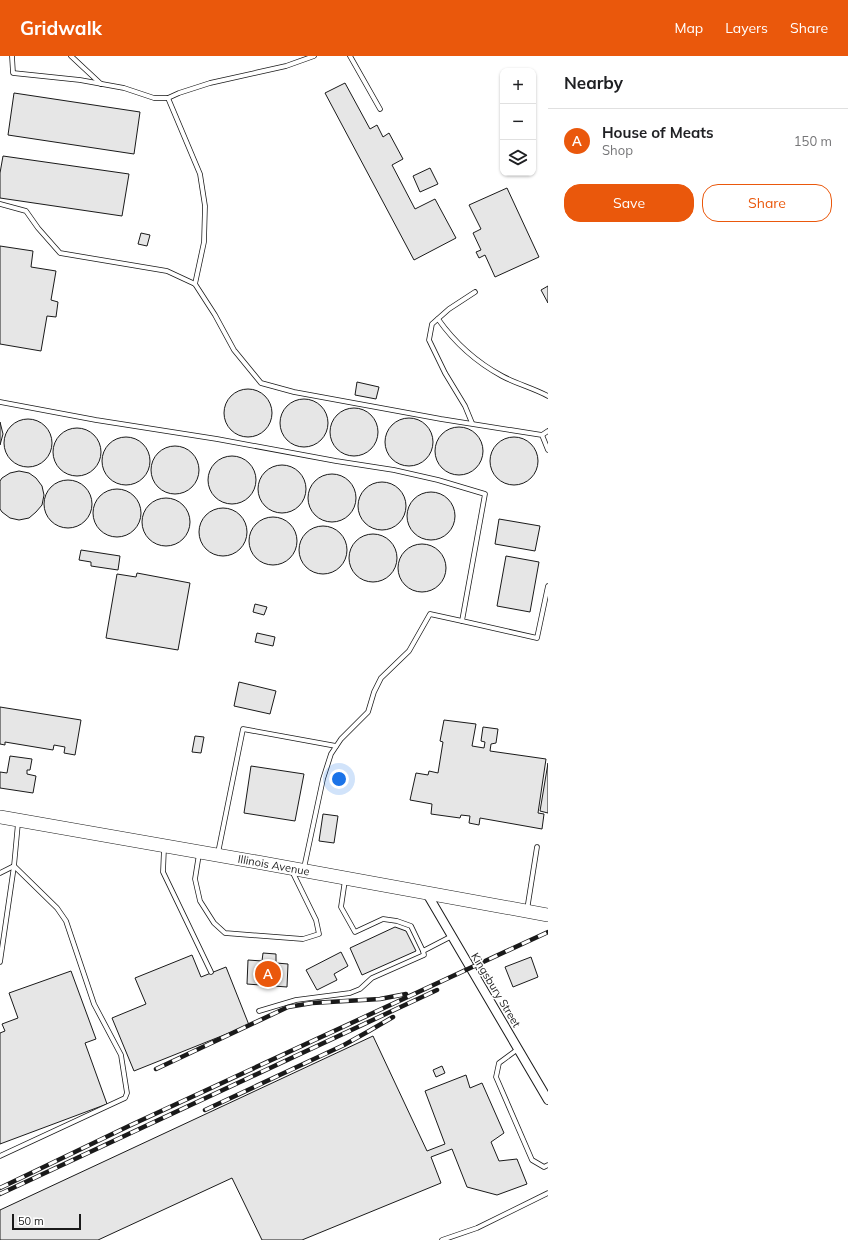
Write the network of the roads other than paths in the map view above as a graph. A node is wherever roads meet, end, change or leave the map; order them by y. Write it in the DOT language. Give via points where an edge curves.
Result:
graph roads {
  1 [pos="12,56"];
  2 [pos="71,56"];
  3 [pos="314,56"];
  4 [pos="350,56"];
  5 [pos="101,84"];
  6 [pos="168,98"];
  7 [pos="380,109"];
  8 [pos="0,204"];
  9 [pos="194,284"];
  10 [pos="475,292"];
  11 [pos="438,319"];
  12 [pos="548,396"];
  13 [pos="0,402"];
  14 [pos="472,423"];
  15 [pos="548,431"];
  16 [pos="542,435"];
  17 [pos="548,450"];
  18 [pos="548,586"];
  19 [pos="462,621"];
  20 [pos="336,746"];
  21 [pos="0,817"];
  22 [pos="18,820"];
  23 [pos="164,846"];
  24 [pos="537,846"];
  25 [pos="199,852"];
  26 [pos="218,855"];
  27 [pos="14,866"];
  28 [pos="290,868"];
  29 [pos="303,870"];
  30 [pos="0,873"];
  31 [pos="345,878"];
  32 [pos="426,892"];
  33 [pos="527,911"];
  34 [pos="548,914"];
  35 [pos="452,936"];
  36 [pos="423,951"];
  37 [pos="0,962"];
  38 [pos="211,972"];
  39 [pos="259,1011"];
  40 [pos="518,1049"];
  41 [pos="548,1100"];
  42 [pos="0,1156"];
  43 [pos="548,1165"];
  44 [pos="548,1193"];
  45 [pos="442,1240"];
  1 -- 5 [label="lane" via="13,73"];
  2 -- 5 [label="lane"];
  3 -- 6 [label="lane" via="286,66 210,83"];
  4 -- 7 [label="lane"];
  5 -- 6 [label="lane" via="124,88 154,98"];
  6 -- 9 [label="lane" via="200,174 205,206 204,242"];
  8 -- 9 [label="lane" via="26,211 60,253 167,272"];
  9 -- 14 [label="lane" via="234,350 260,383 294,392"];
  10 -- 11 [label="lane"];
  11 -- 12 [label="lane" via="450,336 475,359 503,376"];
  11 -- 14 [label="lane" via="432,324 429,340"];
  13 -- 19 [label="lane" via="394,470 485,494"];
  14 -- 16 [label="lane"];
  15 -- 16 [label="lane"];
  16 -- 17 [label="lane"];
  18 -- 19 [label="lane" via="537,638"];
  19 -- 20 [label="lane" via="430,614 409,651 381,678 368,712"];
  20 -- 26 [label="lane" via="244,729"];
  20 -- 29 [label="lane" via="328,761"];
  21 -- 22 [label="main road, Illinois Avenue"];
  22 -- 23 [label="main road, Illinois Avenue"];
  22 -- 27 [label="lane"];
  23 -- 25 [label="main road, Illinois Avenue"];
  23 -- 38 [label="lane" via="163,872"];
  24 -- 33 [label="lane"];
  25 -- 26 [label="main road, Illinois Avenue"];
  25 -- 28 [label="lane" via="195,879 200,901 224,933 303,939 319,934 316,920"];
  26 -- 28 [label="main road, Illinois Avenue"];
  27 -- 30 [label="lane"];
  27 -- 37 [label="lane"];
  27 -- 42 [label="lane" via="57,908 66,921 94,1004 121,1055 128,1093 125,1098"];
  28 -- 29 [label="main road, Illinois Avenue"];
  29 -- 31 [label="main road, Illinois Avenue"];
  31 -- 32 [label="main road, Illinois Avenue"];
  31 -- 36 [label="lane" via="341,907 355,932 383,919 398,921 411,926"];
  32 -- 33 [label="main road, Illinois Avenue"];
  32 -- 35 [label="street, Kingsbury Street"];
  33 -- 34 [label="main road, Illinois Avenue"];
  35 -- 36 [label="lane"];
  35 -- 40 [label="street, Kingsbury Street"];
  36 -- 39 [label="lane" via="424,955 372,978 350,994 296,1000"];
  40 -- 41 [label="street, Kingsbury Street"];
  40 -- 43 [label="lane" via="499,1063 496,1077 532,1160 544,1167"];
  44 -- 45 [label="lane" via="477,1228"];
}
